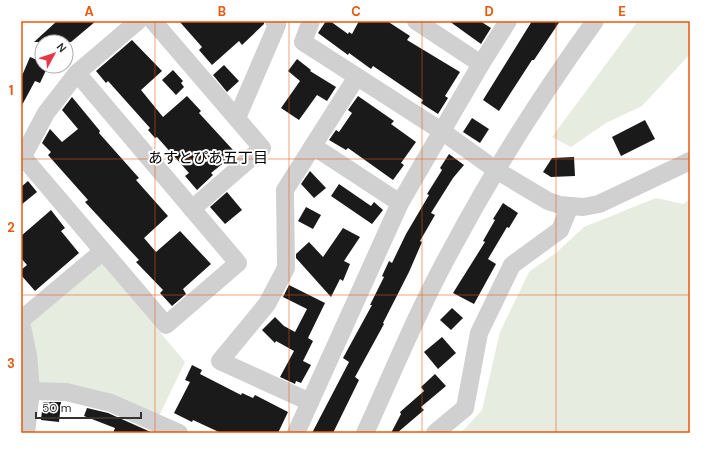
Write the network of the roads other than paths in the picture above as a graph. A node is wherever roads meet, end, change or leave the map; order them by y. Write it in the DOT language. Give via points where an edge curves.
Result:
graph roads {
  1 [pos="138,21"];
  2 [pos="153,21"];
  3 [pos="274,21"];
  4 [pos="311,21"];
  5 [pos="416,21"];
  6 [pos="508,21"];
  7 [pos="596,21"];
  8 [pos="481,64"];
  9 [pos="77,73"];
  10 [pos="356,78"];
  11 [pos="237,118"];
  12 [pos="443,132"];
  13 [pos="314,146"];
  14 [pos="22,159"];
  15 [pos="690,161"];
  16 [pos="496,170"];
  17 [pos="400,203"];
  18 [pos="570,206"];
  19 [pos="192,209"];
  20 [pos="103,251"];
  21 [pos="21,321"];
  22 [pos="31,391"];
  23 [pos="310,402"];
  24 [pos="26,433"];
  25 [pos="179,433"];
  26 [pos="296,433"];
  27 [pos="365,433"];
  28 [pos="435,433"];
  1 -- 9 [label="street"];
  2 -- 11 [label="street"];
  3 -- 11 [label="street" via="277,25"];
  4 -- 10 [label="street" via="303,42"];
  5 -- 8 [label="street"];
  6 -- 8 [label="street"];
  7 -- 16 [label="street" via="559,71"];
  8 -- 12 [label="street"];
  9 -- 14 [label="street" via="46,113"];
  9 -- 19 [label="street"];
  10 -- 12 [label="street"];
  10 -- 13 [label="street"];
  11 -- 19 [label="street" via="262,148"];
  12 -- 16 [label="street"];
  12 -- 17 [label="street"];
  13 -- 17 [label="street"];
  13 -- 23 [label="street" via="285,190 286,268 267,304 220,361"];
  14 -- 20 [label="street"];
  15 -- 18 [label="street" via="600,204"];
  16 -- 18 [label="street" via="548,201"];
  16 -- 27 [label="street" via="449,252"];
  17 -- 23 [label="street"];
  18 -- 28 [label="street" via="560,230 512,265 479,333 465,408"];
  19 -- 20 [label="street" via="238,263 166,325"];
  20 -- 21 [label="street"];
  21 -- 22 [label="street" via="28,355"];
  22 -- 24 [label="street"];
  22 -- 25 [label="street" via="66,392 111,403"];
  23 -- 26 [label="street"];
}
